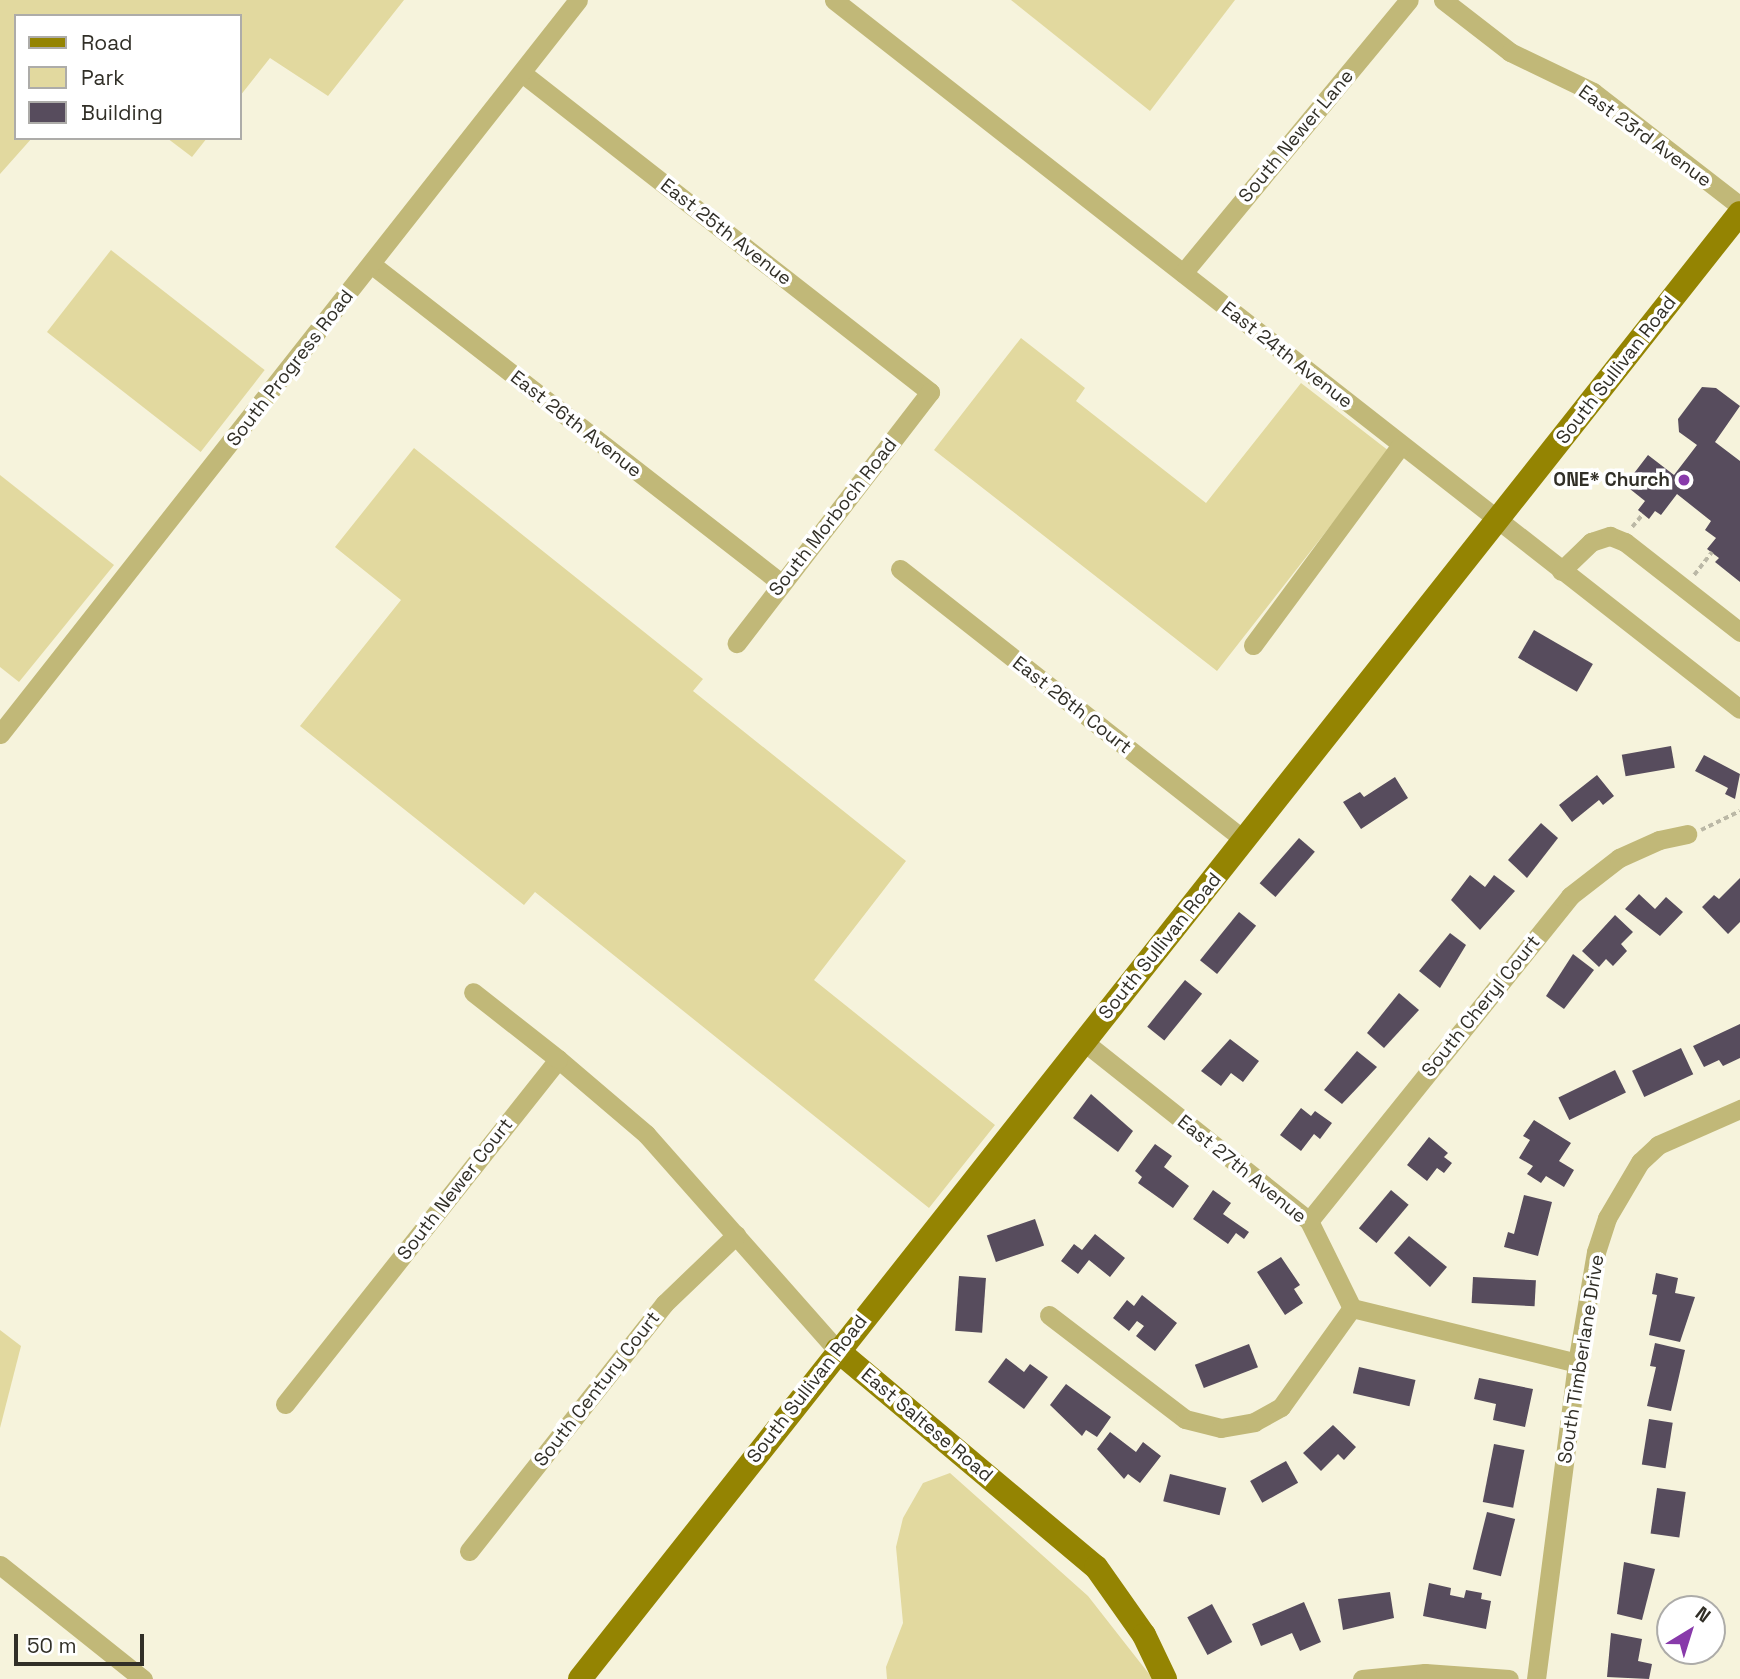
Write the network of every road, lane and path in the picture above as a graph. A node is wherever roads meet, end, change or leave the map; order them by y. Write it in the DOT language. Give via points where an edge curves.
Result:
graph roads {
  1 [pos="578,0"];
  2 [pos="834,0"];
  3 [pos="1409,0"];
  4 [pos="1443,0"];
  5 [pos="522,73"];
  6 [pos="1740,206"];
  7 [pos="1740,213"];
  8 [pos="371,264"];
  9 [pos="1183,273"];
  10 [pos="930,391"];
  11 [pos="1401,445"];
  12 [pos="1643,514"];
  13 [pos="1497,521"];
  14 [pos="1632,527"];
  15 [pos="1712,552"];
  16 [pos="900,569"];
  17 [pos="1561,571"];
  18 [pos="1694,575"];
  19 [pos="781,583"];
  20 [pos="1740,632"];
  21 [pos="737,643"];
  22 [pos="1252,645"];
  23 [pos="1740,709"];
  24 [pos="0,734"];
  25 [pos="1740,811"];
  26 [pos="1687,834"];
  27 [pos="1244,840"];
  28 [pos="472,992"];
  29 [pos="1083,1041"];
  30 [pos="558,1059"];
  31 [pos="1740,1109"];
  32 [pos="1309,1221"];
  33 [pos="736,1236"];
  34 [pos="1352,1308"];
  35 [pos="1049,1314"];
  36 [pos="837,1350"];
  37 [pos="1577,1363"];
  38 [pos="285,1404"];
  39 [pos="469,1551"];
  40 [pos="0,1565"];
  41 [pos="585,1677"];
  42 [pos="143,1679"];
  43 [pos="1165,1679"];
  44 [pos="1362,1679"];
  45 [pos="1508,1679"];
  46 [pos="1536,1679"];
  1 -- 5 [label="street, South Progress Road"];
  2 -- 9 [label="street, East 24th Avenue"];
  3 -- 9 [label="street, South Newer Lane"];
  4 -- 6 [label="street, East 23rd Avenue" via="1510,52 1593,92"];
  5 -- 8 [label="street, South Progress Road"];
  5 -- 10 [label="street, East 25th Avenue"];
  7 -- 13 [label="main road, South Sullivan Road"];
  8 -- 19 [label="street, East 26th Avenue"];
  8 -- 24 [label="street, South Progress Road"];
  9 -- 11 [label="street, East 24th Avenue"];
  10 -- 19 [label="street, South Morboch Road"];
  11 -- 13 [label="street, East 24th Avenue"];
  11 -- 22 [label="street"];
  12 -- 14 [label="path"];
  13 -- 17 [label="street, East 24th Avenue"];
  13 -- 27 [label="main road, South Sullivan Road"];
  15 -- 18 [label="path"];
  16 -- 27 [label="street, East 26th Court"];
  17 -- 20 [label="street" via="1591,542 1610,536 1625,542"];
  17 -- 23 [label="street, East 24th Avenue"];
  19 -- 21 [label="street, South Morboch Road"];
  25 -- 26 [label="path"];
  26 -- 32 [label="street, South Cheryl Court" via="1659,840 1619,858 1570,896"];
  27 -- 29 [label="main road, South Sullivan Road"];
  28 -- 30 [label="street"];
  29 -- 32 [label="street, East 27th Avenue"];
  29 -- 36 [label="main road, South Sullivan Road"];
  30 -- 33 [label="street, East Saltese Road" via="646,1134"];
  30 -- 38 [label="street, South Newer Court"];
  31 -- 37 [label="street, South Timberlane Drive" via="1658,1145 1622,1189 1596,1252"];
  32 -- 34 [label="street, East 27th Avenue"];
  33 -- 36 [label="street, East Saltese Road"];
  33 -- 39 [label="street, South Century Court" via="664,1304"];
  34 -- 35 [label="street" via="1281,1407 1254,1422 1221,1428 1185,1419"];
  34 -- 37 [label="street"];
  36 -- 41 [label="main road, South Sullivan Road"];
  36 -- 43 [label="main road, East Saltese Road" via="1096,1567 1144,1635"];
  37 -- 46 [label="street, South Timberlane Drive"];
  40 -- 42 [label="street"];
  44 -- 45 [label="street" via="1425,1673"];
}
